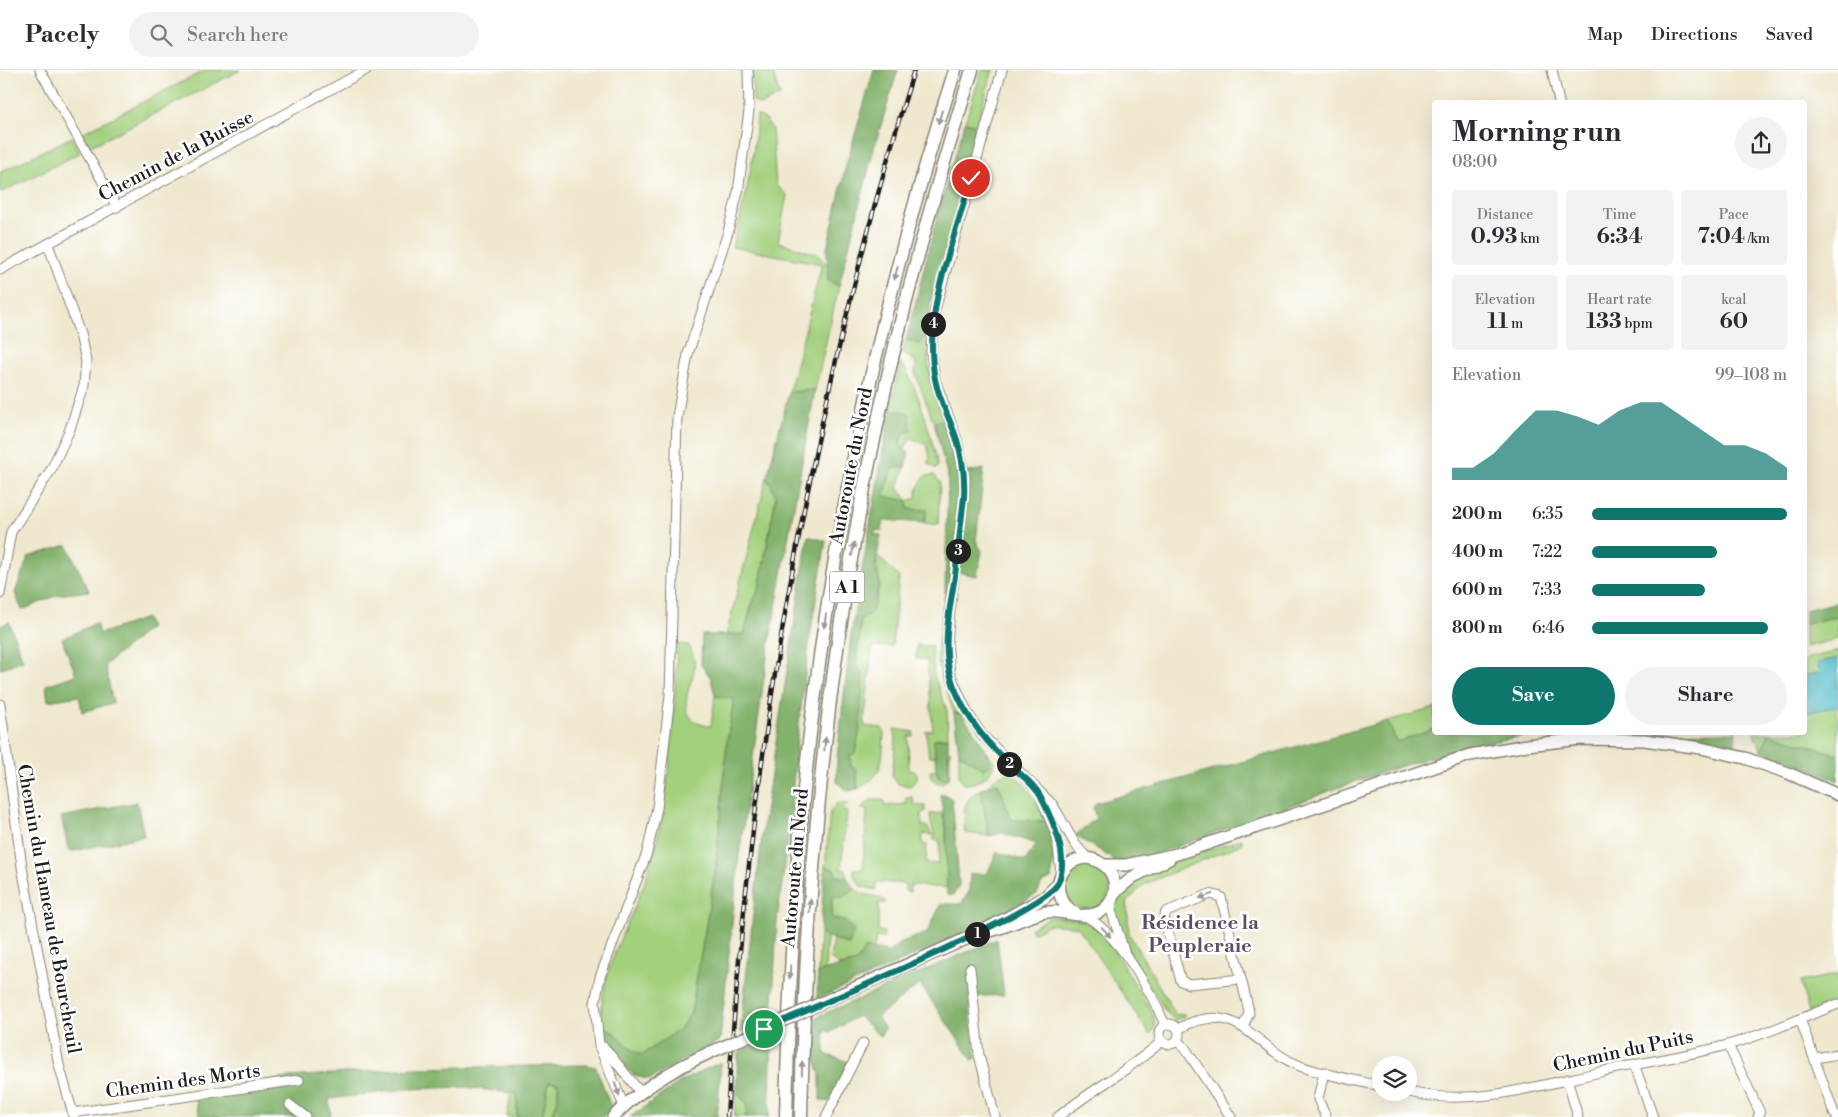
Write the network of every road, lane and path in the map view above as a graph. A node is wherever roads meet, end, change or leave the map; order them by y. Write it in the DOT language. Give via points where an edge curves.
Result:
graph roads {
  1 [pos="40,70"];
  2 [pos="366,70"];
  3 [pos="748,70"];
  4 [pos="955,70"];
  5 [pos="972,70"];
  6 [pos="1002,70"];
  7 [pos="1552,70"];
  8 [pos="1559,100"];
  9 [pos="117,207"];
  10 [pos="48,244"];
  11 [pos="0,270"];
  12 [pos="0,594"];
  13 [pos="0,704"];
  14 [pos="1040,795"];
  15 [pos="1838,795"];
  16 [pos="1177,854"];
  17 [pos="1087,858"];
  18 [pos="1104,865"];
  19 [pos="1059,879"];
  20 [pos="1113,896"];
  21 [pos="1079,914"];
  22 [pos="977,934"];
  23 [pos="1125,954"];
  24 [pos="970,968"];
  25 [pos="1241,979"];
  26 [pos="1838,1004"];
  27 [pos="1800,1019"];
  28 [pos="1165,1025"];
  29 [pos="1243,1027"];
  30 [pos="1178,1029"];
  31 [pos="598,1039"];
  32 [pos="1162,1041"];
  33 [pos="1177,1042"];
  34 [pos="863,1043"];
  35 [pos="1728,1045"];
  36 [pos="1838,1054"];
  37 [pos="1815,1058"];
  38 [pos="1634,1064"];
  39 [pos="1324,1072"];
  40 [pos="1568,1079"];
  41 [pos="299,1080"];
  42 [pos="1372,1084"];
  43 [pos="640,1092"];
  44 [pos="1417,1093"];
  45 [pos="290,1105"];
  46 [pos="624,1106"];
  47 [pos="73,1115"];
  48 [pos="306,1117"];
  49 [pos="613,1117"];
  50 [pos="786,1117"];
  51 [pos="801,1117"];
  52 [pos="826,1117"];
  53 [pos="995,1117"];
  54 [pos="1058,1117"];
  55 [pos="1231,1117"];
  56 [pos="1326,1117"];
  57 [pos="1578,1117"];
  58 [pos="1653,1117"];
  59 [pos="1758,1117"];
  60 [pos="1837,1117"];
  1 -- 9 [label="street"];
  2 -- 9 [label="street, Chemin de la Buisse"];
  3 -- 31 [label="street" via="749,111 738,192 688,354 677,417 670,694 657,808 647,853 600,977 595,1015"];
  4 -- 50 [label="highway, Autoroute du Nord / A 1, one-way" via="903,246 877,349 832,581 814,700 796,871"];
  51 -- 5 [label="highway, Autoroute du Nord / A 1, one-way" via="813,857 828,718 850,568 906,297"];
  6 -- 14 [label="street" via="934,313 931,352 935,380 957,440 964,480 950,610 948,662 955,688 982,735"];
  7 -- 8 [label="street"];
  9 -- 10 [label="street, Chemin de la Buisse"];
  10 -- 11 [label="street, Chemin de la Buisse"];
  10 -- 12 [label="street" via="80,334 86,361 84,386 70,429 51,470 11,532"];
  13 -- 47 [label="street, Chemin du Hameau de Bourcheuil" via="22,868 59,1065"];
  14 -- 17 [label="street" via="1061,816 1075,844"];
  14 -- 19 [label="street" via="1057,836"];
  15 -- 16 [label="main road" via="1745,758 1701,748 1644,740 1581,739 1470,755"];
  16 -- 18 [label="main road"];
  16 -- 20 [label="main road" via="1133,877"];
  17 -- 18 [label="main road"];
  17 -- 19 [label="main road" via="1074,861"];
  18 -- 20 [label="main road" via="1114,880"];
  19 -- 21 [label="main road" via="1062,901"];
  19 -- 22 [label="main road" via="1044,898"];
  20 -- 21 [label="main road" via="1100,912"];
  20 -- 23 [label="street" via="1111,910"];
  21 -- 22 [label="main road" via="1042,913 993,932"];
  21 -- 23 [label="street, one-way" via="1095,921"];
  22 -- 43 [label="main road, bridge" via="712,1052 674,1070"];
  23 -- 28 [label="street"];
  24 -- 53 [label="street" via="979,1055"];
  25 -- 25 [label="street, one-way" via="1221,896 1210,894 1166,912 1164,919 1181,981 1189,984"];
  25 -- 29 [label="street" via="1249,1013"];
  26 -- 27 [label="street, Chemin du Puits"];
  27 -- 35 [label="street, Chemin du Puits"];
  27 -- 37 [label="street"];
  28 -- 30 [label="street"];
  28 -- 32 [label="street" via="1158,1035"];
  29 -- 30 [label="street" via="1224,1020 1203,1018"];
  29 -- 39 [label="street" via="1283,1058"];
  30 -- 33 [label="street"];
  31 -- 43 [label="street"];
  31 -- 46 [label="street, one-way"];
  32 -- 33 [label="street" via="1168,1044"];
  32 -- 54 [label="street"];
  33 -- 55 [label="street" via="1185,1048"];
  34 -- 52 [label="street"];
  35 -- 38 [label="street, Chemin du Puits"];
  35 -- 59 [label="street" via="1760,1113"];
  36 -- 37 [label="street"];
  37 -- 60 [label="street"];
  38 -- 40 [label="street, Chemin du Puits"];
  38 -- 58 [label="street"];
  39 -- 42 [label="street"];
  39 -- 56 [label="street" via="1318,1099"];
  40 -- 44 [label="street, Chemin du Puits" via="1467,1098"];
  40 -- 57 [label="street"];
  41 -- 47 [label="street, Chemin des Morts"];
  43 -- 46 [label="main road"];
  45 -- 48 [label="street"];
  46 -- 49 [label="main road"];
}
